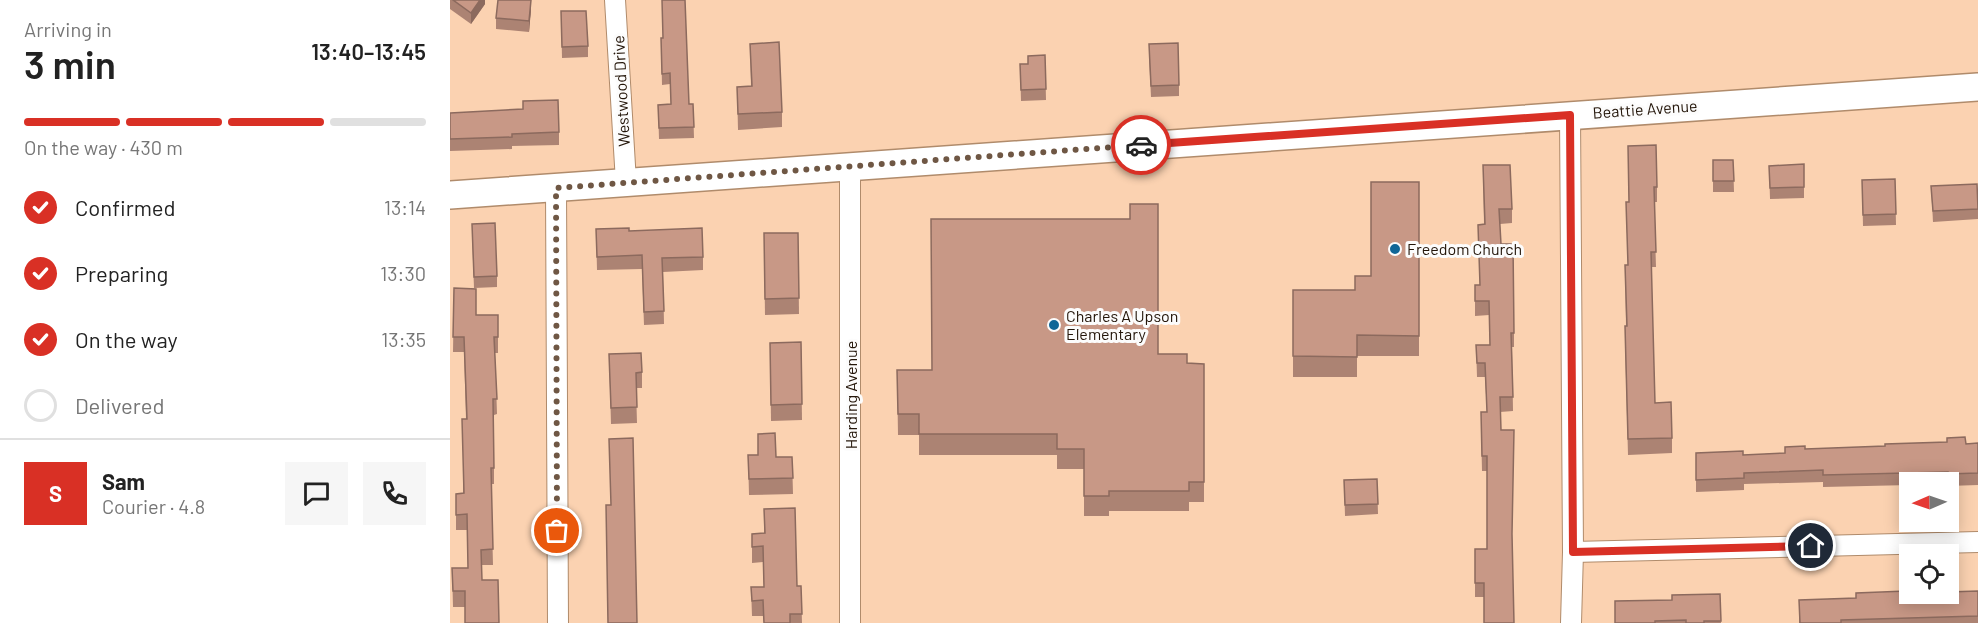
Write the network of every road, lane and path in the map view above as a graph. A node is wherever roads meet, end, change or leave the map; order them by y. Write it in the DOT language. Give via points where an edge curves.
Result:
graph roads {
  1 [pos="615,0"];
  2 [pos="1978,87"];
  3 [pos="1570,115"];
  4 [pos="850,167"];
  5 [pos="626,182"];
  6 [pos="556,188"];
  7 [pos="450,195"];
  8 [pos="1978,542"];
  9 [pos="1573,552"];
  10 [pos="558,623"];
  11 [pos="850,623"];
  12 [pos="1571,623"];
  1 -- 5 [label="street, Westwood Drive"];
  2 -- 3 [label="street, Beattie Avenue"];
  3 -- 4 [label="street, Beattie Avenue"];
  3 -- 9 [label="street"];
  4 -- 5 [label="street, Beattie Avenue"];
  4 -- 11 [label="street, Harding Avenue"];
  5 -- 6 [label="street, Beattie Avenue"];
  6 -- 7 [label="street, Beattie Avenue"];
  6 -- 10 [label="street"];
  8 -- 9 [label="street"];
  9 -- 12 [label="street"];
}
